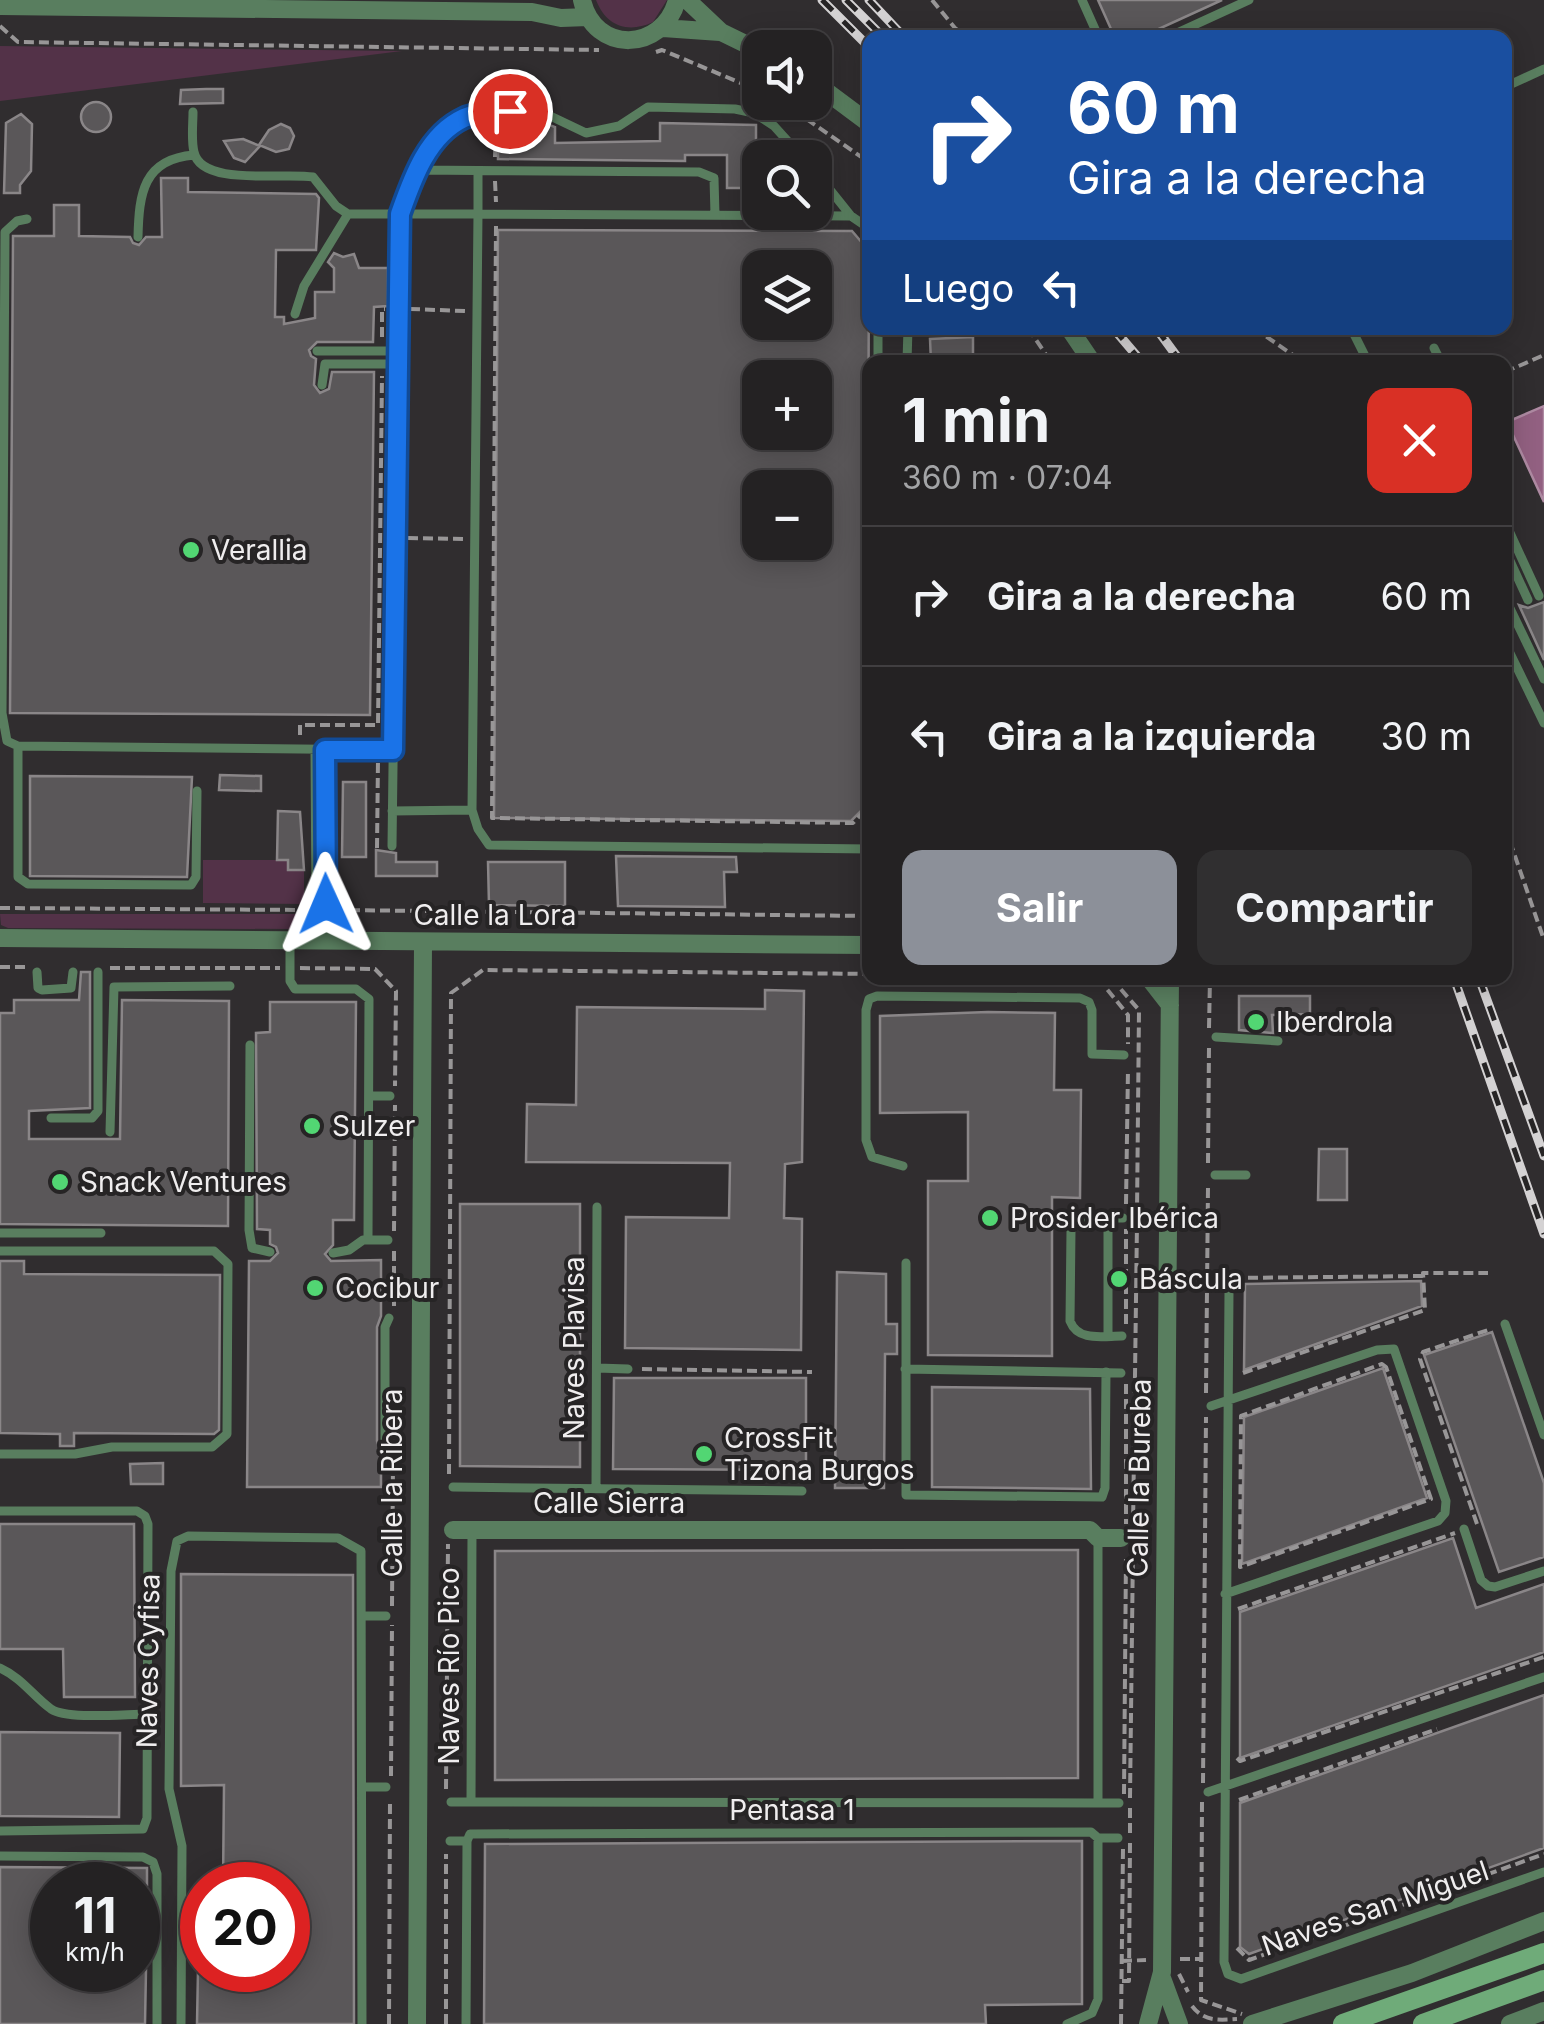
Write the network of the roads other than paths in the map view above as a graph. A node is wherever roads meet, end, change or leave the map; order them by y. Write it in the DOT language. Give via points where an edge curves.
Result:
graph roads {
  1 [pos="552,0"];
  2 [pos="677,0"];
  3 [pos="687,0"];
  4 [pos="1082,0"];
  5 [pos="1249,0"];
  6 [pos="1234,3"];
  7 [pos="0,6"];
  8 [pos="585,9"];
  9 [pos="532,12"];
  10 [pos="662,28"];
  11 [pos="1095,30"];
  12 [pos="1182,30"];
  13 [pos="720,32"];
  14 [pos="742,42"];
  15 [pos="1544,69"];
  16 [pos="1512,84"];
  17 [pos="832,96"];
  18 [pos="193,112"];
  19 [pos="862,118"];
  20 [pos="787,140"];
  21 [pos="194,155"];
  22 [pos="415,170"];
  23 [pos="478,171"];
  24 [pos="832,192"];
  25 [pos="348,214"];
  26 [pos="400,214"];
  27 [pos="478,214"];
  28 [pos="715,215"];
  29 [pos="851,216"];
  30 [pos="27,219"];
  31 [pos="862,224"];
  32 [pos="138,237"];
  33 [pos="296,314"];
  34 [pos="1434,348"];
  35 [pos="316,351"];
  36 [pos="398,352"];
  37 [pos="1438,355"];
  38 [pos="398,364"];
  39 [pos="322,386"];
  40 [pos="1512,540"];
  41 [pos="1512,562"];
  42 [pos="1512,613"];
  43 [pos="1512,657"];
  44 [pos="1544,679"];
  45 [pos="1544,723"];
  46 [pos="18,746"];
  47 [pos="320,750"];
  48 [pos="393,750"];
  49 [pos="197,791"];
  50 [pos="472,810"];
  51 [pos="392,811"];
  52 [pos="392,846"];
  53 [pos="862,849"];
  54 [pos="321,907"];
  55 [pos="0,938"];
  56 [pos="290,940"];
  57 [pos="422,942"];
  58 [pos="862,945"];
  59 [pos="37,970"];
  60 [pos="98,970"];
  61 [pos="73,972"];
  62 [pos="170,973"];
  63 [pos="1154,985"];
  64 [pos="1170,985"];
  65 [pos="170,986"];
  66 [pos="230,986"];
  67 [pos="1170,1005"];
  68 [pos="1216,1037"];
  69 [pos="1278,1042"];
  70 [pos="250,1044"];
  71 [pos="1124,1054"];
  72 [pos="369,1096"];
  73 [pos="390,1096"];
  74 [pos="51,1118"];
  75 [pos="110,1132"];
  76 [pos="903,1166"];
  77 [pos="1215,1175"];
  78 [pos="1246,1175"];
  79 [pos="598,1207"];
  80 [pos="1108,1218"];
  81 [pos="1123,1218"];
  82 [pos="0,1232"];
  83 [pos="101,1233"];
  84 [pos="368,1240"];
  85 [pos="388,1240"];
  86 [pos="0,1250"];
  87 [pos="270,1252"];
  88 [pos="332,1252"];
  89 [pos="906,1263"];
  90 [pos="1229,1292"];
  91 [pos="392,1318"];
  92 [pos="1506,1324"];
  93 [pos="1108,1336"];
  94 [pos="1124,1336"];
  95 [pos="597,1368"];
  96 [pos="628,1368"];
  97 [pos="906,1370"];
  98 [pos="1106,1372"];
  99 [pos="1123,1373"];
  100 [pos="1227,1400"];
  101 [pos="1211,1406"];
  102 [pos="1544,1436"];
  103 [pos="391,1450"];
  104 [pos="1106,1453"];
  105 [pos="1120,1453"];
  106 [pos="0,1454"];
  107 [pos="451,1486"];
  108 [pos="596,1488"];
  109 [pos="802,1490"];
  110 [pos="0,1511"];
  111 [pos="1464,1529"];
  112 [pos="458,1530"];
  113 [pos="1098,1538"];
  114 [pos="1121,1538"];
  115 [pos="1544,1571"];
  116 [pos="1226,1594"];
  117 [pos="362,1616"];
  118 [pos="386,1616"];
  119 [pos="0,1668"];
  120 [pos="1544,1677"];
  121 [pos="148,1714"];
  122 [pos="362,1787"];
  123 [pos="386,1787"];
  124 [pos="1224,1787"];
  125 [pos="1208,1792"];
  126 [pos="448,1802"];
  127 [pos="471,1802"];
  128 [pos="1098,1802"];
  129 [pos="1118,1803"];
  130 [pos="0,1830"];
  131 [pos="1098,1838"];
  132 [pos="1118,1838"];
  133 [pos="467,1840"];
  134 [pos="448,1841"];
  135 [pos="0,1856"];
  136 [pos="1544,1872"];
  137 [pos="1544,1921"];
  138 [pos="1544,1952"];
  139 [pos="1162,1975"];
  140 [pos="1544,1980"];
  141 [pos="1544,2011"];
  142 [pos="1257,2023"];
  143 [pos="157,2024"];
  144 [pos="182,2024"];
  145 [pos="362,2024"];
  146 [pos="417,2024"];
  147 [pos="466,2024"];
  148 [pos="1067,2024"];
  149 [pos="1148,2024"];
  150 [pos="1180,2024"];
  151 [pos="1343,2024"];
  152 [pos="1424,2024"];
  153 [pos="1510,2024"];
  1 -- 9 [label="street"];
  2 -- 10 [label="street"];
  3 -- 13 [label="street"];
  4 -- 11 [label="lane"];
  5 -- 6 [label="lane"];
  6 -- 12 [label="lane"];
  7 -- 9 [label="street"];
  8 -- 9 [label="street" via="561,18"];
  8 -- 10 [label="street" via="596,27 617,39 641,39"];
  10 -- 13 [label="street"];
  13 -- 14 [label="street"];
  15 -- 16 [label="lane"];
  17 -- 19 [label="street"];
  18 -- 21 [label="lane"];
  20 -- 22 [label="lane" via="754,113 735,109 648,107 619,126 586,134 544,113 510,111 463,118"];
  21 -- 25 [label="lane" via="223,174 313,177"];
  21 -- 32 [label="lane" via="176,156 144,184"];
  22 -- 23 [label="lane"];
  22 -- 26 [label="lane"];
  23 -- 27 [label="lane"];
  23 -- 28 [label="lane" via="709,174 716,184"];
  24 -- 29 [label="lane"];
  25 -- 26 [label="lane"];
  25 -- 33 [label="lane" via="304,286"];
  26 -- 27 [label="lane"];
  26 -- 36 [label="lane"];
  27 -- 28 [label="lane"];
  27 -- 50 [label="lane"];
  28 -- 29 [label="lane"];
  29 -- 31 [label="lane"];
  30 -- 46 [label="lane" via="8,227 5,243 2,712 7,741"];
  34 -- 37 [label="lane"];
  35 -- 36 [label="lane"];
  36 -- 38 [label="lane"];
  38 -- 39 [label="lane" via="325,364"];
  38 -- 48 [label="lane"];
  40 -- 41 [label="lane" via="1534,598"];
  42 -- 44 [label="lane"];
  43 -- 45 [label="lane"];
  46 -- 47 [label="lane"];
  46 -- 49 [label="lane" via="18,877 28,884 191,884"];
  47 -- 48 [label="lane"];
  47 -- 54 [label="lane"];
  48 -- 51 [label="lane"];
  50 -- 51 [label="lane"];
  50 -- 53 [label="lane" via="489,845"];
  51 -- 52 [label="lane"];
  55 -- 56 [label="street, Calle la Lora"];
  56 -- 57 [label="street, Calle la Lora"];
  56 -- 72 [label="lane" via="295,989 356,990 370,999"];
  57 -- 58 [label="street, Calle la Lora"];
  57 -- 146 [label="street, Calle la Ribera"];
  59 -- 61 [label="lane" via="42,990 71,988"];
  60 -- 74 [label="lane" via="98,1111 92,1118"];
  62 -- 65 [label="lane"];
  63 -- 67 [label="street"];
  64 -- 67 [label="street, Calle la Bureba"];
  65 -- 66 [label="lane"];
  65 -- 75 [label="lane" via="114,987"];
  67 -- 139 [label="street, Calle la Bureba"];
  68 -- 69 [label="lane"];
  70 -- 87 [label="lane" via="249,1230 252,1248"];
  71 -- 76 [label="lane" via="1092,1054 1092,1010 1080,998 869,999 866,1140 872,1157"];
  72 -- 73 [label="lane"];
  72 -- 84 [label="lane"];
  77 -- 78 [label="lane"];
  79 -- 95 [label="lane, Naves Plavisa"];
  80 -- 81 [label="lane"];
  80 -- 93 [label="lane"];
  80 -- 93 [label="lane" via="1083,1218 1071,1230 1070,1321 1080,1335"];
  82 -- 83 [label="lane"];
  84 -- 85 [label="lane"];
  84 -- 88 [label="lane"];
  86 -- 106 [label="lane" via="214,1251 228,1264 227,1434 221,1442"];
  89 -- 97 [label="lane"];
  90 -- 100 [label="lane, Naves San Miguel"];
  91 -- 103 [label="lane" via="385,1327 384,1442"];
  92 -- 102 [label="lane"];
  93 -- 94 [label="lane"];
  95 -- 96 [label="lane"];
  95 -- 108 [label="lane, Naves Plavisa"];
  97 -- 98 [label="lane"];
  97 -- 104 [label="lane" via="906,1494 913,1497 1097,1498 1106,1488"];
  98 -- 99 [label="lane"];
  98 -- 104 [label="lane"];
  100 -- 101 [label="lane"];
  100 -- 116 [label="lane, Naves San Miguel"];
  100 -- 116 [label="lane" via="1376,1350 1394,1350 1446,1501 1438,1521"];
  104 -- 105 [label="lane"];
  107 -- 108 [label="lane"];
  108 -- 109 [label="lane"];
  110 -- 121 [label="lane" via="144,1516"];
  111 -- 115 [label="lane" via="1488,1586"];
  112 -- 113 [label="street, Calle Sierra" via="1090,1530"];
  112 -- 127 [label="lane, Naves Río Pico"];
  113 -- 114 [label="street, Calle Sierra"];
  113 -- 128 [label="lane"];
  116 -- 124 [label="lane, Naves San Miguel"];
  117 -- 118 [label="lane"];
  117 -- 122 [label="lane, Naves Cyfisa"];
  117 -- 144 [label="lane, Naves Cyfisa" via="361,1551 351,1542 188,1536 177,1542 171,1570 169,1789 182,1846"];
  119 -- 121 [label="lane" via="23,1680 53,1711"];
  120 -- 124 [label="lane"];
  121 -- 130 [label="lane" via="143,1830"];
  122 -- 123 [label="lane"];
  122 -- 145 [label="lane, Naves Cyfisa"];
  124 -- 125 [label="lane"];
  124 -- 136 [label="lane, Naves San Miguel" via="1224,1962 1234,1978"];
  126 -- 127 [label="lane, Naves Río Pico"];
  127 -- 128 [label="lane, Naves Río Pico"];
  128 -- 129 [label="lane, Naves Río Pico"];
  131 -- 132 [label="lane, Pentasa 1"];
  131 -- 133 [label="lane, Pentasa 1" via="1091,1832 476,1833"];
  131 -- 148 [label="lane" via="1098,1999 1092,2014"];
  133 -- 134 [label="lane, Pentasa 1"];
  133 -- 147 [label="lane"];
  135 -- 143 [label="lane" via="154,1862"];
  137 -- 142 [label="street"];
  138 -- 151 [label="main road"];
  139 -- 149 [label="street, Calle la Bureba"];
  139 -- 150 [label="street, Calle la Bureba"];
  140 -- 152 [label="main road"];
  141 -- 153 [label="street"];
}
